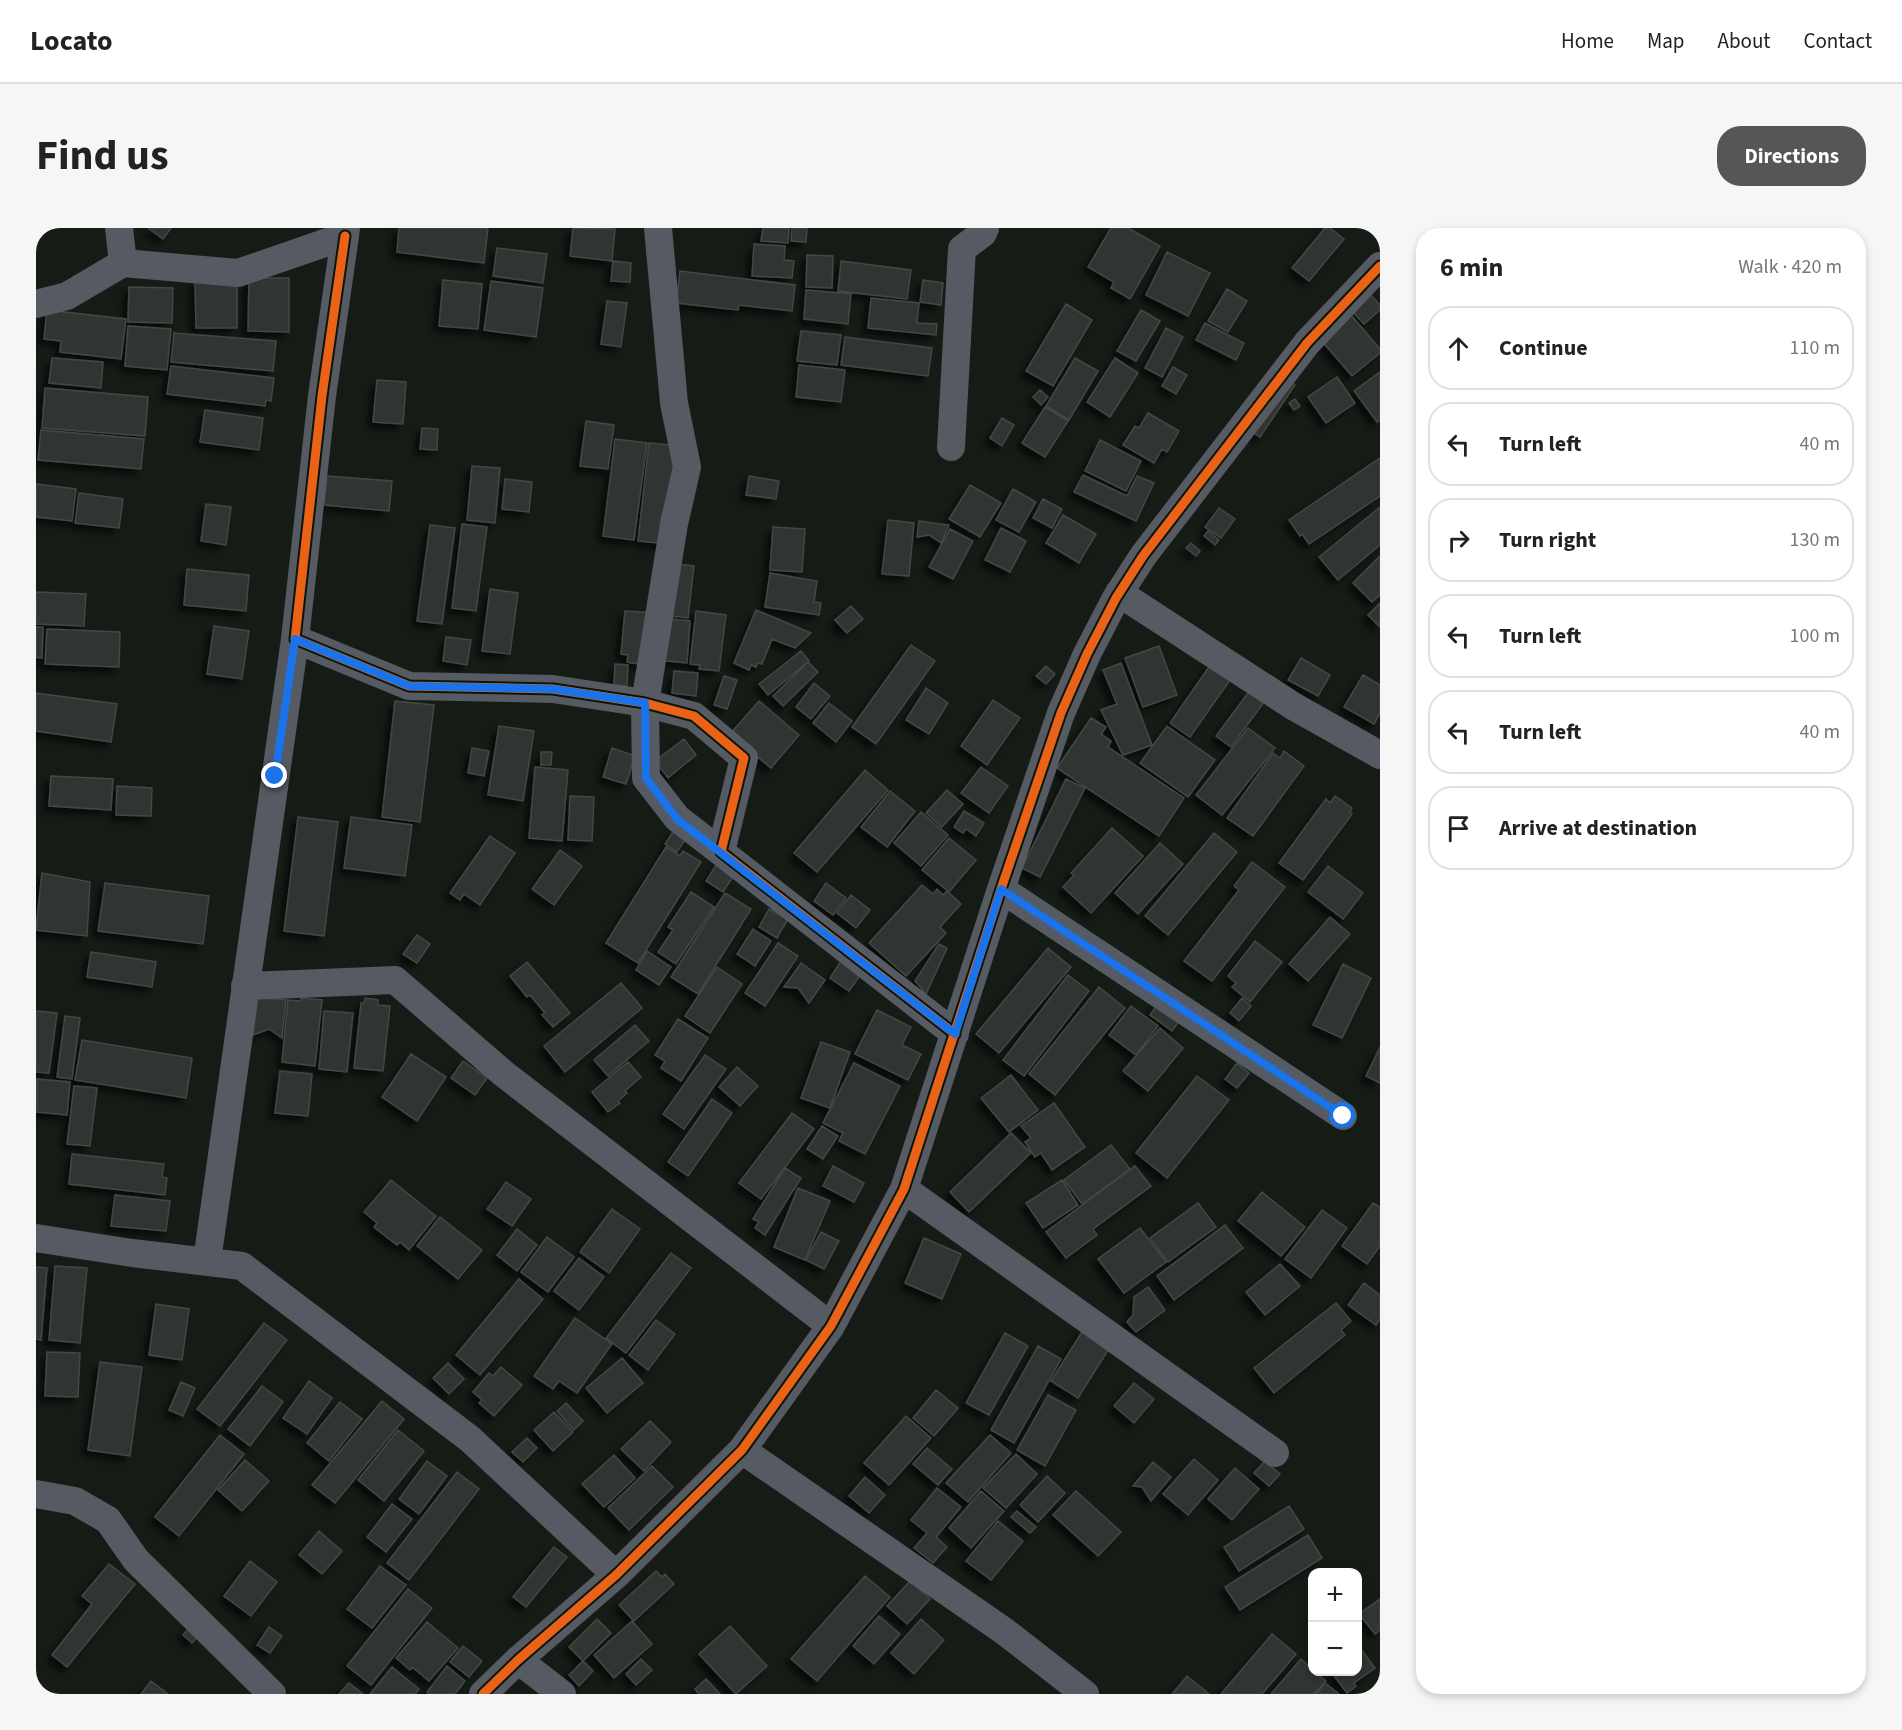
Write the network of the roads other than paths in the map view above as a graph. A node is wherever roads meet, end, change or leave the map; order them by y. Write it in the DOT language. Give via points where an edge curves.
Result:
graph roads {
  1 [pos="119,228"];
  2 [pos="658,228"];
  3 [pos="985,228"];
  4 [pos="345,232"];
  5 [pos="123,264"];
  6 [pos="1380,266"];
  7 [pos="36,304"];
  8 [pos="951,447"];
  9 [pos="1119,593"];
  10 [pos="295,639"];
  11 [pos="645,703"];
  12 [pos="1380,755"];
  13 [pos="721,852"];
  14 [pos="1001,889"];
  15 [pos="244,986"];
  16 [pos="955,1034"];
  17 [pos="1343,1116"];
  18 [pos="904,1189"];
  19 [pos="36,1238"];
  20 [pos="207,1261"];
  21 [pos="831,1326"];
  22 [pos="742,1450"];
  23 [pos="1275,1453"];
  24 [pos="36,1494"];
  25 [pos="616,1575"];
  26 [pos="518,1660"];
  27 [pos="272,1694"];
  28 [pos="483,1694"];
  29 [pos="562,1694"];
  30 [pos="1085,1694"];
  1 -- 5 [label="street"];
  2 -- 11 [label="street" via="674,404 687,467"];
  3 -- 8 [label="street" via="962,249"];
  4 -- 5 [label="street" via="238,273"];
  4 -- 10 [label="street"];
  5 -- 7 [label="street" via="67,296"];
  6 -- 9 [label="street" via="1307,343 1143,556"];
  9 -- 12 [label="street" via="1293,706"];
  9 -- 14 [label="street" via="1061,713"];
  10 -- 11 [label="street" via="409,686 553,689"];
  10 -- 15 [label="street"];
  11 -- 13 [label="street" via="646,778 677,819"];
  11 -- 13 [label="street" via="694,716 744,759"];
  13 -- 16 [label="street"];
  14 -- 16 [label="street"];
  14 -- 17 [label="street"];
  15 -- 20 [label="street"];
  15 -- 21 [label="street" via="395,980 504,1074"];
  16 -- 18 [label="street"];
  18 -- 21 [label="street"];
  18 -- 23 [label="street"];
  19 -- 20 [label="street"];
  20 -- 25 [label="street" via="242,1266 470,1439"];
  21 -- 22 [label="street"];
  22 -- 25 [label="street"];
  22 -- 30 [label="street" via="1004,1631"];
  24 -- 27 [label="street" via="75,1501 108,1520 136,1560"];
  25 -- 26 [label="street"];
  26 -- 28 [label="street"];
  26 -- 29 [label="street"];
}
